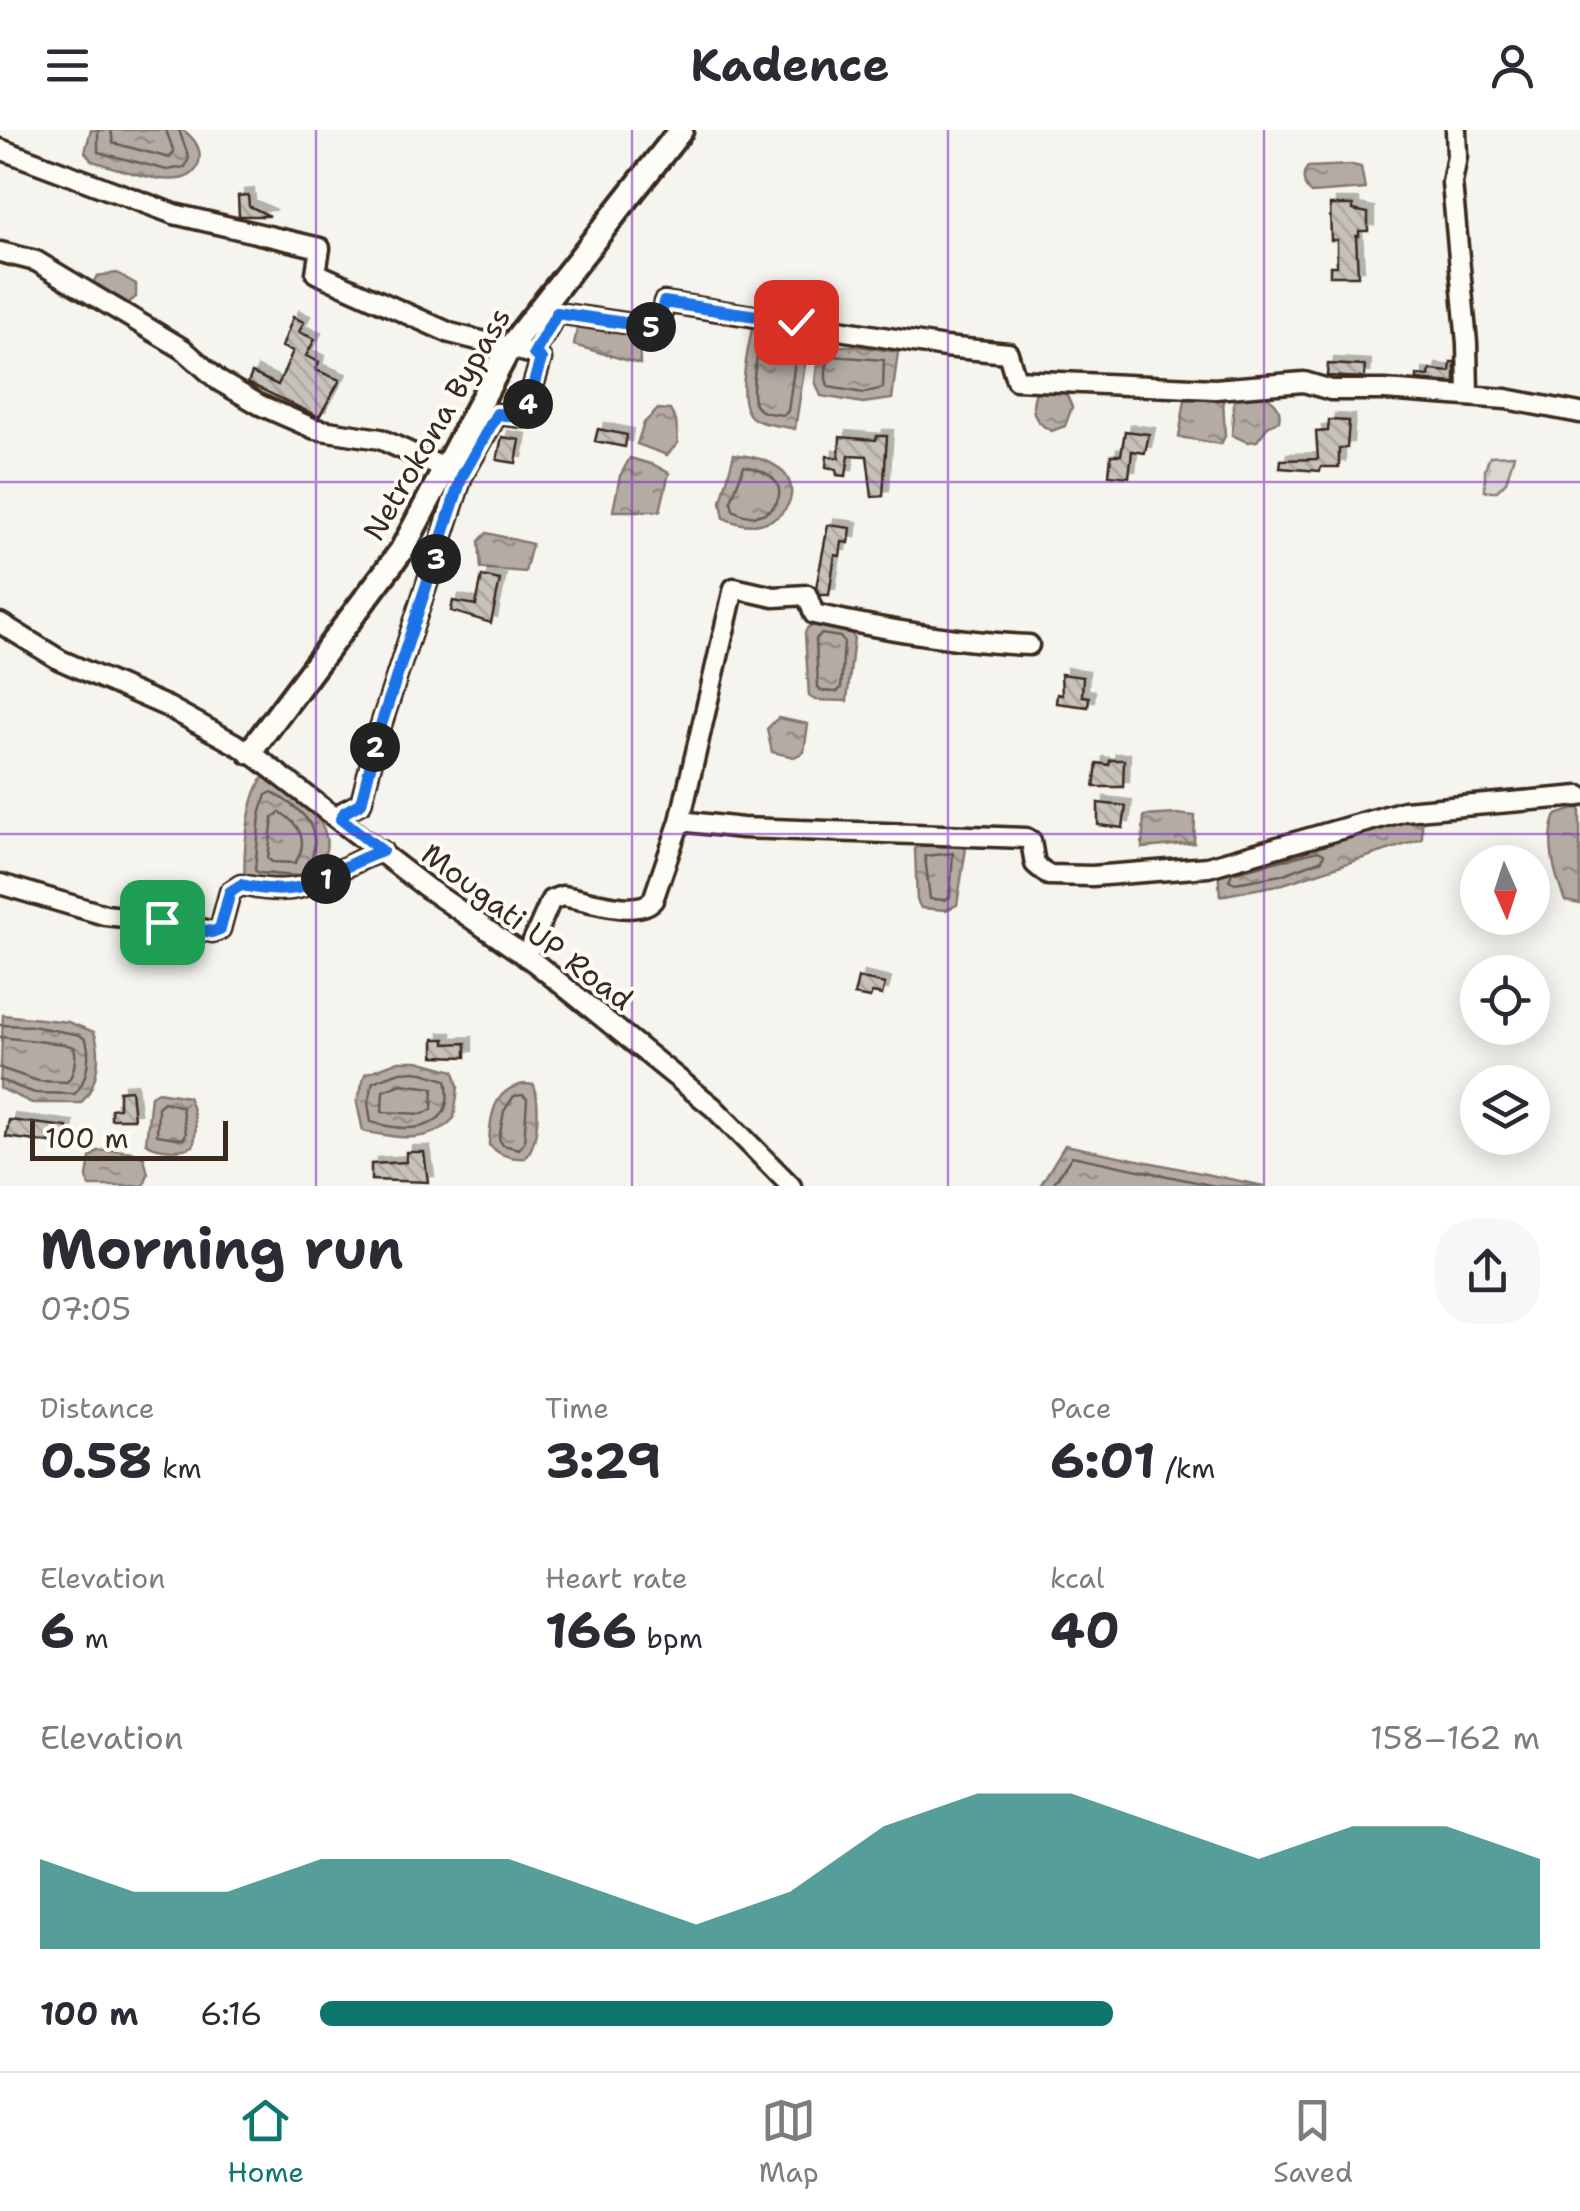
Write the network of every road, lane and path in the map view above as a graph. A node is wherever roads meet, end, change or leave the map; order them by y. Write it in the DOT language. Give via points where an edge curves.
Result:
graph roads {
  1 [pos="681,130"];
  2 [pos="1456,130"];
  3 [pos="0,149"];
  4 [pos="0,252"];
  5 [pos="509,348"];
  6 [pos="534,354"];
  7 [pos="1468,395"];
  8 [pos="1580,413"];
  9 [pos="454,472"];
  10 [pos="0,624"];
  11 [pos="1029,646"];
  12 [pos="250,752"];
  13 [pos="1580,796"];
  14 [pos="341,819"];
  15 [pos="680,821"];
  16 [pos="382,851"];
  17 [pos="0,884"];
  18 [pos="526,957"];
  19 [pos="791,1186"];
  1 -- 5 [label="main road, Netrokona Bypass"];
  2 -- 7 [label="street" via="1452,183"];
  3 -- 5 [label="street" via="174,214 320,248 316,273 450,333"];
  4 -- 9 [label="street" via="36,260 183,348 260,405 315,429 380,439"];
  5 -- 6 [label="street"];
  5 -- 9 [label="main road, Netrokona Bypass"];
  6 -- 7 [label="street" via="557,313 658,328 664,302 1008,353 1016,380 1215,389 1304,382 1331,390"];
  6 -- 9 [label="street" via="541,359 524,417 497,414"];
  7 -- 8 [label="street"];
  9 -- 12 [label="main road, Netrokona Bypass"];
  9 -- 14 [label="street" via="361,803"];
  10 -- 12 [label="street, Mougati UP Road"];
  11 -- 15 [label="street" via="892,631 814,614 807,596 734,588"];
  12 -- 14 [label="street, Mougati UP Road"];
  13 -- 15 [label="street" via="1404,812 1208,867 1092,876 1040,871 1026,838"];
  14 -- 16 [label="street, Mougati UP Road"];
  15 -- 18 [label="street" via="646,908 551,900"];
  16 -- 17 [label="street" via="298,890 241,885 230,892 220,929 212,932 105,914"];
  16 -- 18 [label="street, Mougati UP Road"];
  18 -- 19 [label="street, Mougati UP Road" via="713,1107"];
}
